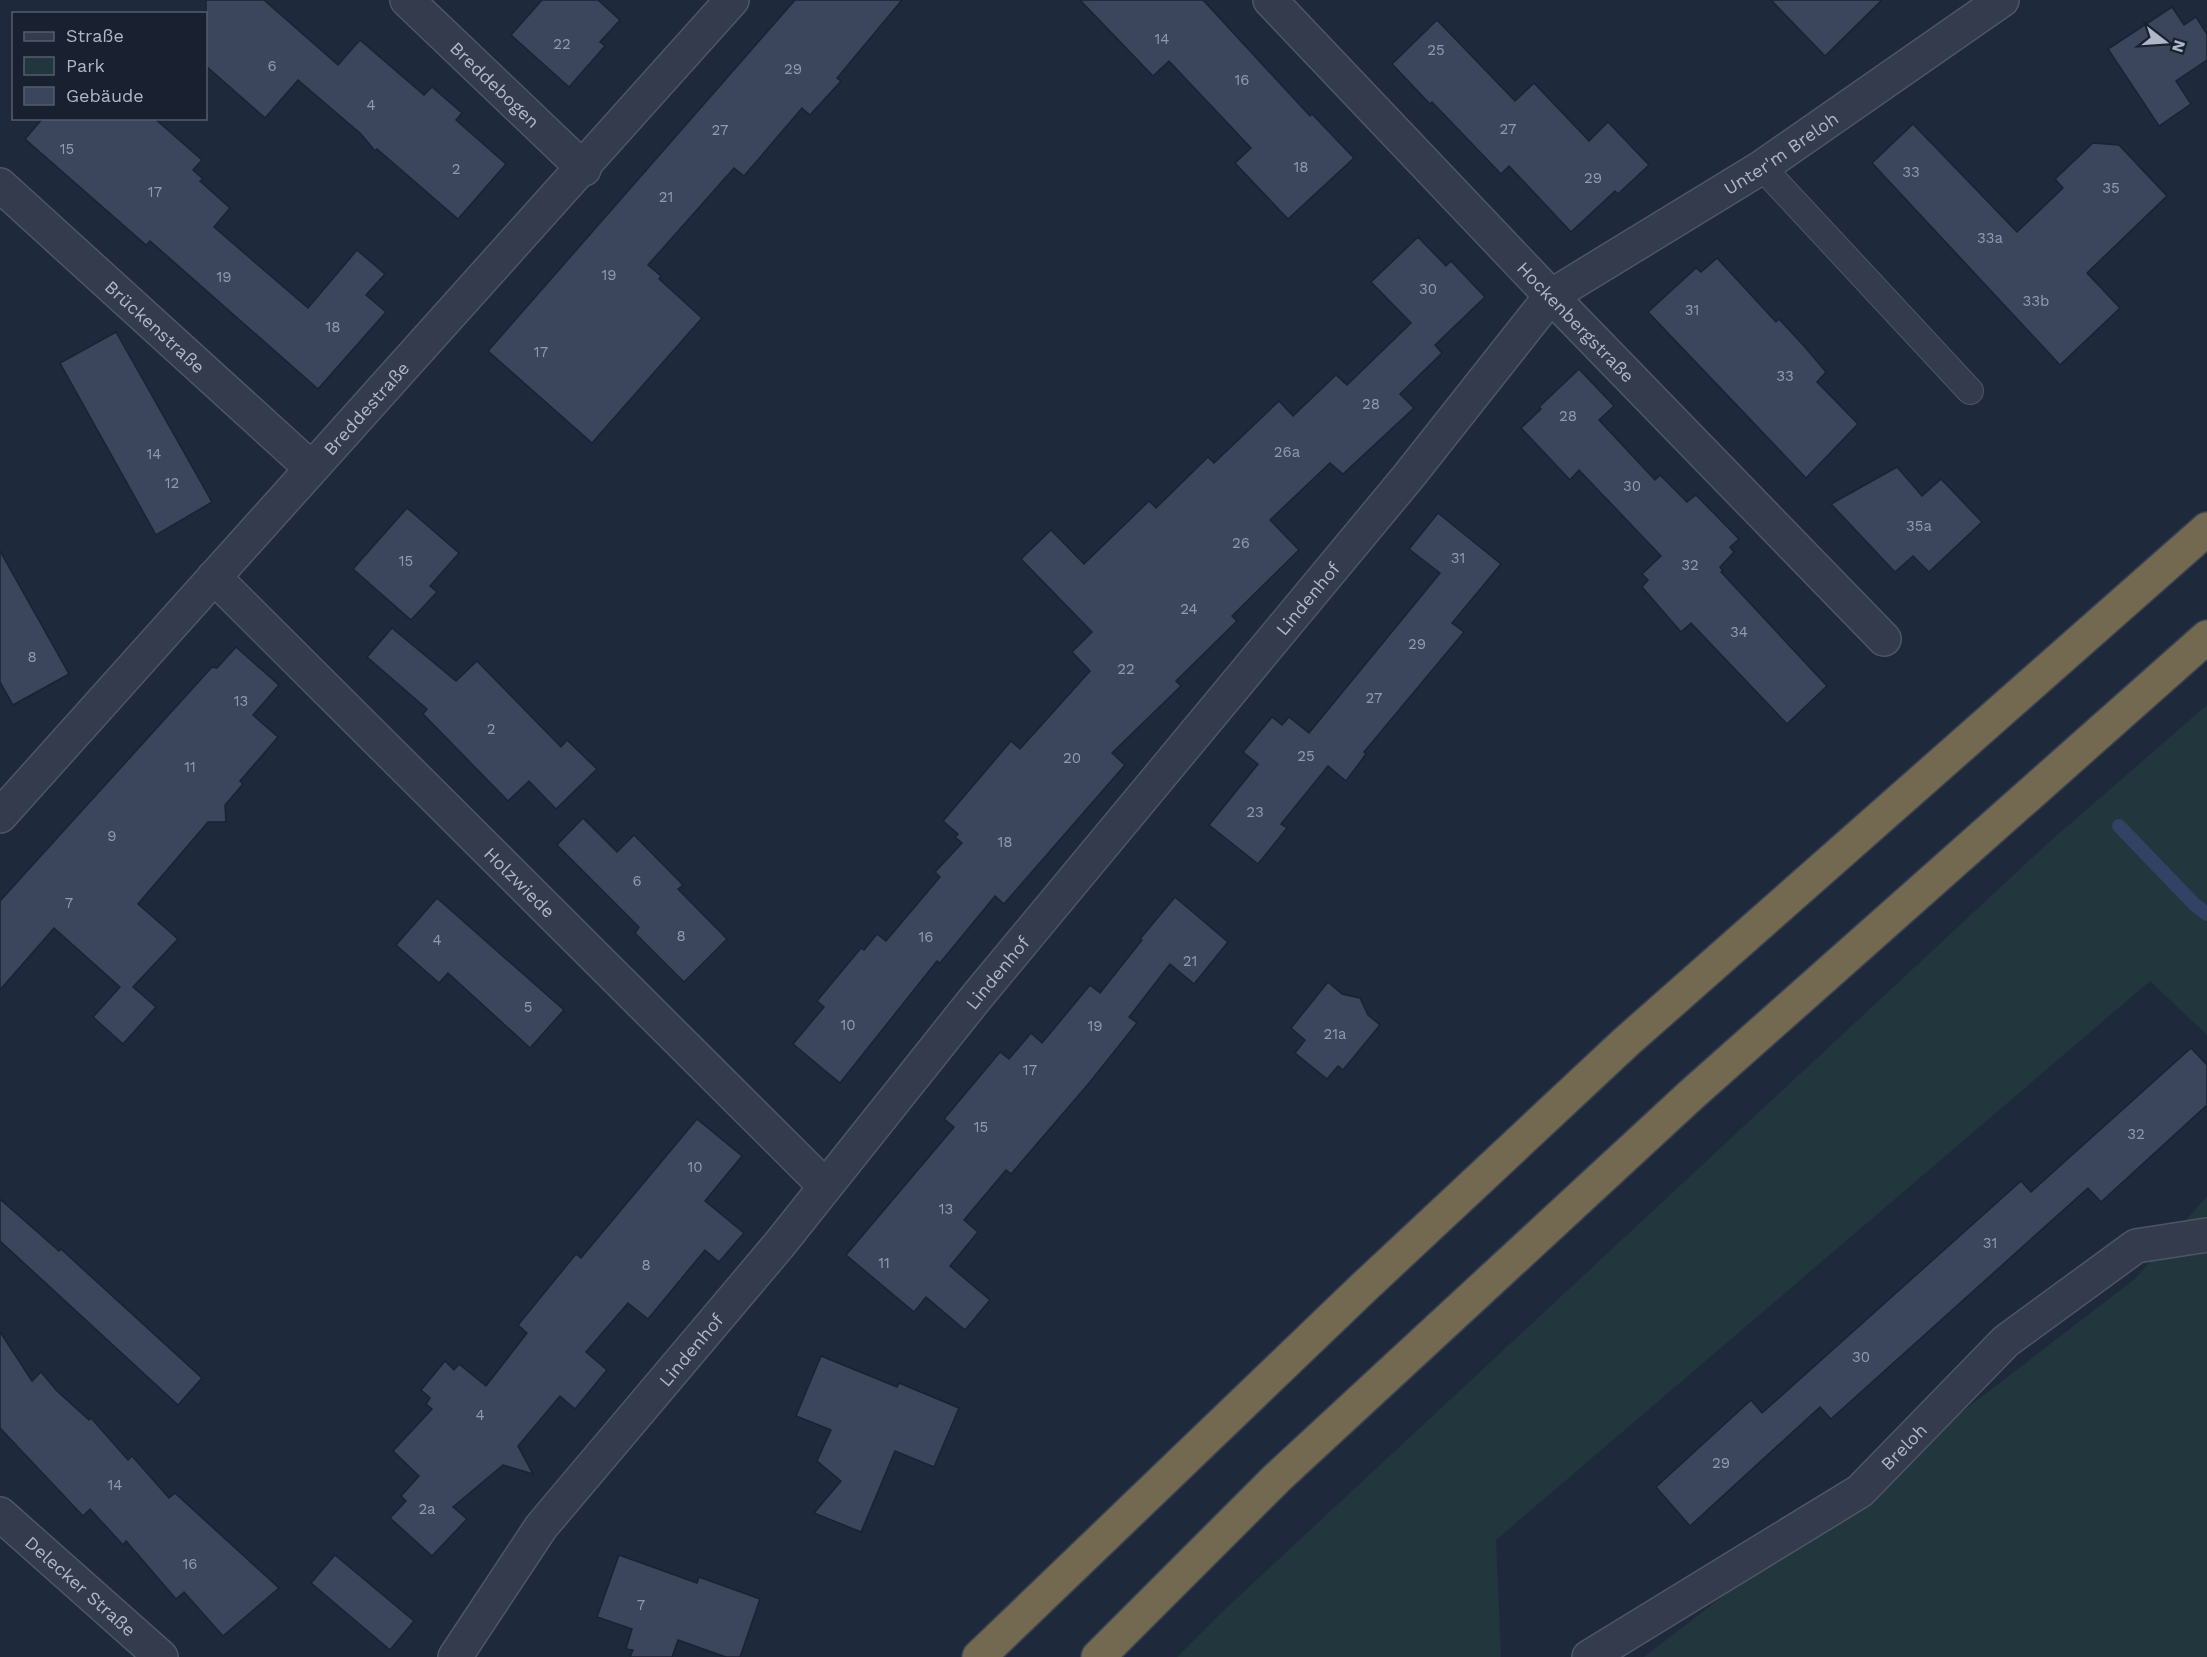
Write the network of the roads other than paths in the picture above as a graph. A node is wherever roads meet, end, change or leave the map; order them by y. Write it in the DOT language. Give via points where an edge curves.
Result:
graph roads {
  1 [pos="407,0"];
  2 [pos="732,0"];
  3 [pos="1270,0"];
  4 [pos="2002,0"];
  5 [pos="1762,167"];
  6 [pos="584,169"];
  7 [pos="0,185"];
  8 [pos="1551,296"];
  9 [pos="1970,391"];
  10 [pos="311,468"];
  11 [pos="2207,529"];
  12 [pos="214,577"];
  13 [pos="2207,637"];
  14 [pos="1884,639"];
  15 [pos="0,816"];
  16 [pos="825,1186"];
  17 [pos="2207,1235"];
  18 [pos="0,1514"];
  19 [pos="161,1657"];
  20 [pos="455,1657"];
  21 [pos="979,1657"];
  22 [pos="1098,1657"];
  23 [pos="1589,1657"];
  1 -- 6 [label="street, Breddebogen"];
  2 -- 6 [label="street, Breddestraße"];
  3 -- 8 [label="street, Hockenbergstraße"];
  4 -- 5 [label="street, Unter'm Breloh"];
  5 -- 8 [label="street, Unter'm Breloh"];
  5 -- 9 [label="lane"];
  6 -- 10 [label="street, Breddestraße"];
  7 -- 10 [label="street, Brückenstraße"];
  8 -- 14 [label="street, Hockenbergstraße"];
  8 -- 16 [label="street, Lindenhof" via="1408,477"];
  10 -- 12 [label="street, Breddestraße"];
  11 -- 21 [label="highway" via="1626,1042"];
  12 -- 15 [label="street, Breddestraße"];
  12 -- 16 [label="street, Holzwiede"];
  13 -- 22 [label="highway" via="1683,1103 1277,1478"];
  16 -- 20 [label="street, Lindenhof" via="541,1527"];
  17 -- 23 [label="street, Breloh" via="2136,1246 2006,1341 1860,1491"];
  18 -- 19 [label="street, Delecker Straße"];
}
